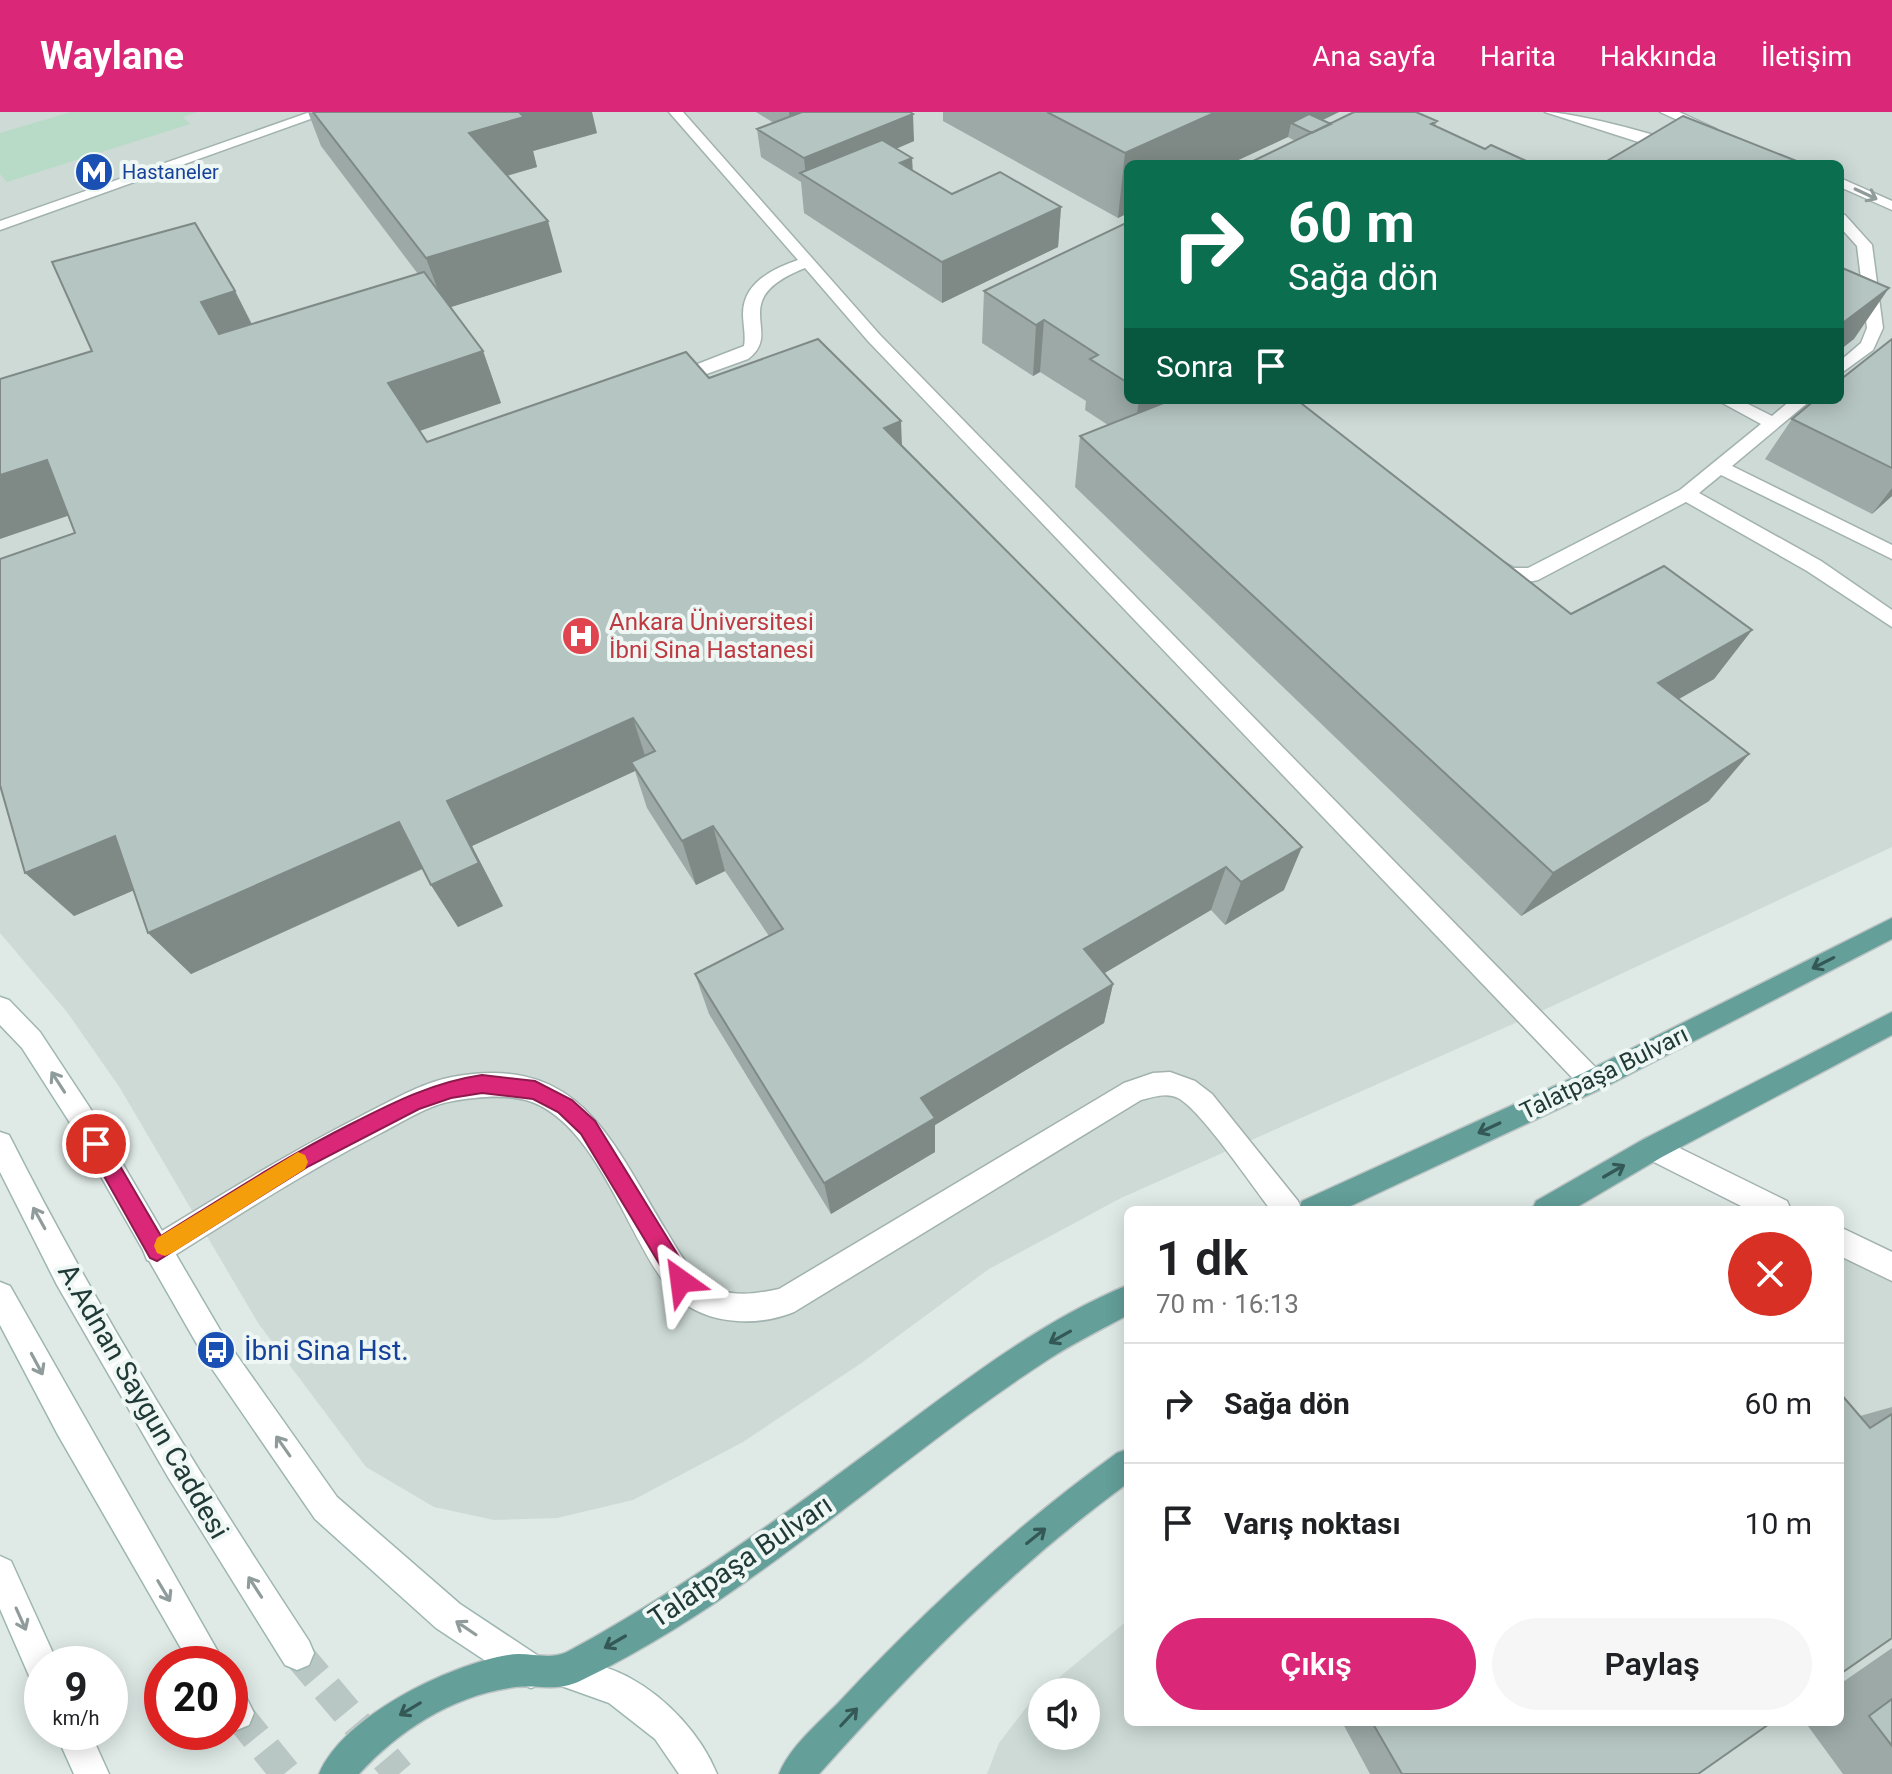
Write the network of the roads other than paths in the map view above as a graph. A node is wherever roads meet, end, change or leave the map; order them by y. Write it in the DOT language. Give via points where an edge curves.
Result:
graph roads {
  1 [pos="323,112"];
  2 [pos="676,112"];
  3 [pos="1552,112"];
  4 [pos="1667,112"];
  5 [pos="1724,135"];
  6 [pos="1709,160"];
  7 [pos="1844,184"];
  8 [pos="1892,206"];
  9 [pos="1844,222"];
  10 [pos="0,226"];
  11 [pos="807,262"];
  12 [pos="1844,366"];
  13 [pos="652,388"];
  14 [pos="1734,404"];
  15 [pos="1797,404"];
  16 [pos="1773,423"];
  17 [pos="1719,467"];
  18 [pos="1686,494"];
  19 [pos="1480,552"];
  20 [pos="1892,553"];
  21 [pos="1892,620"];
  22 [pos="1892,928"];
  23 [pos="0,1008"];
  24 [pos="1892,1023"];
  25 [pos="1592,1081"];
  26 [pos="0,1144"];
  27 [pos="1653,1148"];
  28 [pos="1285,1206"];
  29 [pos="1321,1206"];
  30 [pos="1553,1206"];
  31 [pos="1769,1206"];
  32 [pos="1844,1243"];
  33 [pos="157,1250"];
  34 [pos="1892,1267"];
  35 [pos="0,1296"];
  36 [pos="1124,1301"];
  37 [pos="1124,1467"];
  38 [pos="0,1572"];
  39 [pos="33,1646"];
  40 [pos="198,1646"];
  41 [pos="297,1653"];
  42 [pos="531,1671"];
  43 [pos="565,1671"];
  44 [pos="81,1750"];
  45 [pos="92,1774"];
  46 [pos="336,1774"];
  47 [pos="700,1774"];
  48 [pos="796,1774"];
  1 -- 10 [label="main road"];
  2 -- 11 [label="main road"];
  3 -- 6 [label="main road"];
  4 -- 5 [label="main road"];
  7 -- 8 [label="main road, one-way"];
  9 -- 12 [label="main road" via="1864,245 1875,338"];
  11 -- 13 [label="main road" via="776,274 757,292 751,305 752,348"];
  11 -- 25 [label="main road" via="874,338"];
  14 -- 16 [label="main road"];
  15 -- 16 [label="main road"];
  16 -- 17 [label="main road"];
  17 -- 18 [label="main road"];
  17 -- 20 [label="main road"];
  18 -- 19 [label="main road" via="1531,575 1510,574"];
  18 -- 21 [label="main road" via="1814,566"];
  22 -- 25 [label="main road, Talatpaşa Bulvarı, one-way"];
  33 -- 23 [label="main road, one-way" via="81,1117 39,1053"];
  24 -- 27 [label="main road"];
  25 -- 29 [label="main road, Talatpaşa Bulvarı, one-way"];
  41 -- 26 [label="main road, A.Adnan Saygun Caddesi, one-way" via="129,1383"];
  30 -- 27 [label="main road, one-way"];
  27 -- 31 [label="main road"];
  28 -- 33 [label="main road" via="1188,1088 1153,1084 1133,1091 784,1302 751,1310 727,1308 681,1281 588,1128 565,1106 535,1090 482,1084 413,1103 343,1138"];
  32 -- 34 [label="main road"];
  42 -- 33 [label="main road, one-way" via="448,1616 326,1508 216,1350"];
  35 -- 40 [label="main road, one-way"];
  36 -- 43 [label="main road, Talatpaşa Bulvarı, one-way" via="1040,1348 676,1607"];
  48 -- 37 [label="main road, one-way" via="1000,1565"];
  38 -- 39 [label="main road, one-way"];
  42 -- 43 [label="main road, Talatpaşa Bulvarı"];
  42 -- 46 [label="main road, Talatpaşa Bulvarı, one-way" via="459,1683 405,1710"];
  43 -- 47 [label="main road" via="619,1690 667,1727"];
  44 -- 45 [label="main road"];
}
